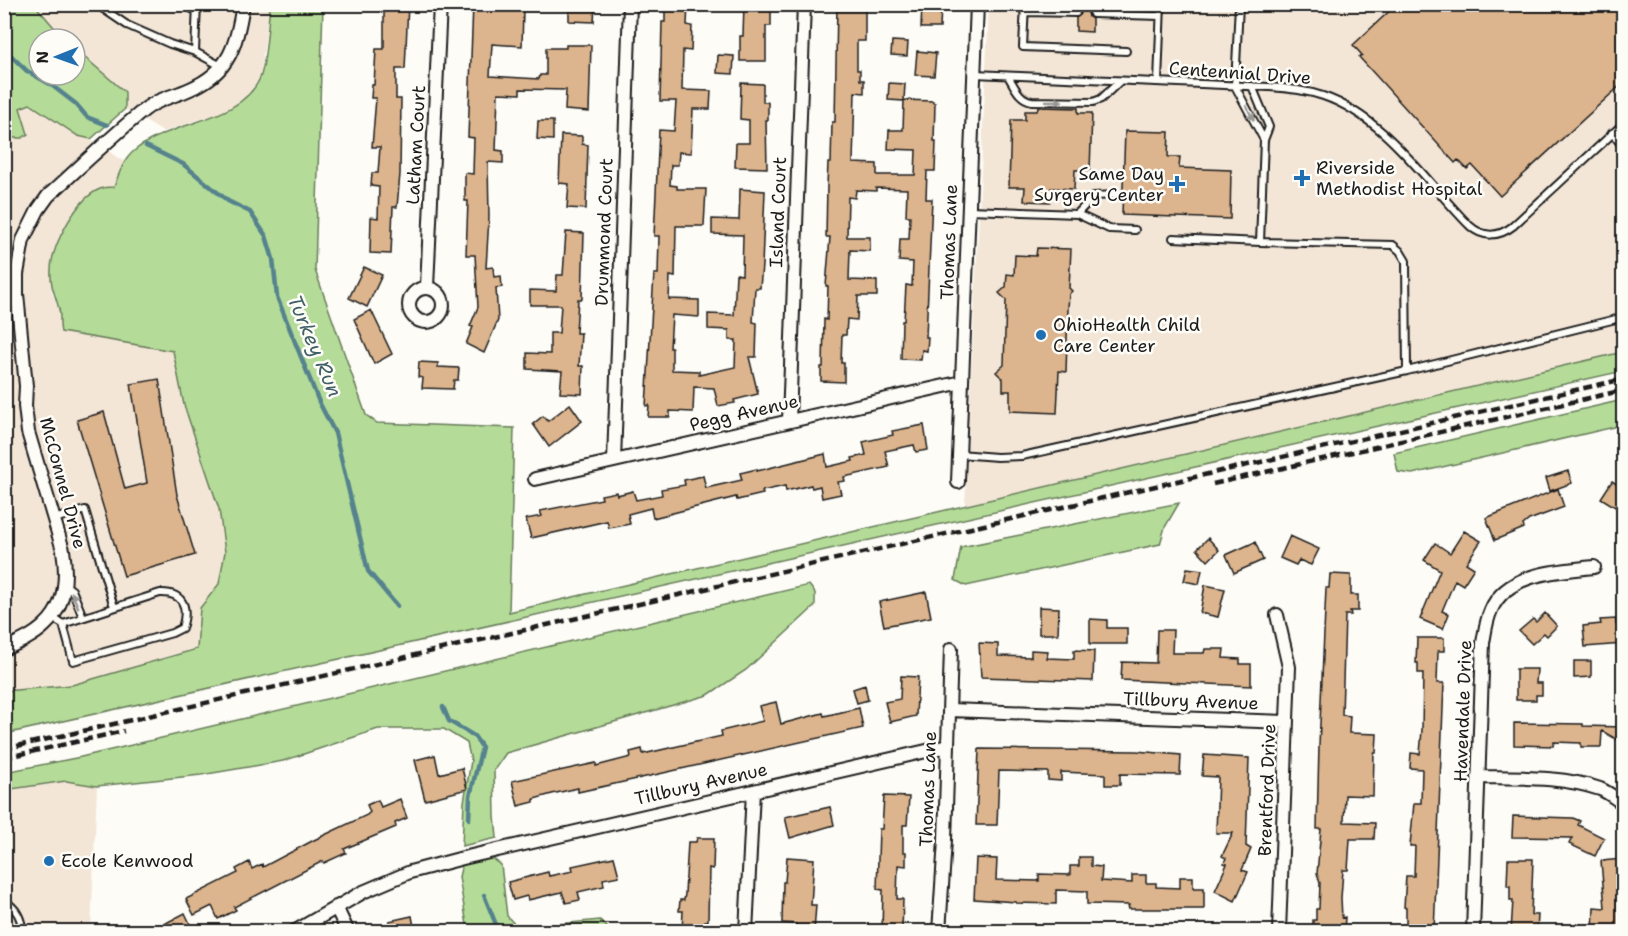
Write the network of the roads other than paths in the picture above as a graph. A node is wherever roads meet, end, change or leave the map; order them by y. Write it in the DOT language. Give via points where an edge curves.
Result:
graph roads {
  1 [pos="96,4"];
  2 [pos="183,4"];
  3 [pos="243,4"];
  4 [pos="440,4"];
  5 [pos="630,4"];
  6 [pos="804,4"];
  7 [pos="977,4"];
  8 [pos="1025,4"];
  9 [pos="1161,4"];
  10 [pos="1239,4"];
  11 [pos="197,8"];
  12 [pos="1024,12"];
  13 [pos="1076,13"];
  14 [pos="1093,14"];
  15 [pos="1160,16"];
  16 [pos="1126,51"];
  17 [pos="195,52"];
  18 [pos="222,66"];
  19 [pos="974,74"];
  20 [pos="1008,76"];
  21 [pos="1120,81"];
  22 [pos="1158,82"];
  23 [pos="1235,86"];
  24 [pos="1252,86"];
  25 [pos="1623,123"];
  26 [pos="1612,133"];
  27 [pos="1264,140"];
  28 [pos="1623,148"];
  29 [pos="1117,195"];
  30 [pos="969,210"];
  31 [pos="1077,214"];
  32 [pos="1135,230"];
  33 [pos="1173,238"];
  34 [pos="1260,242"];
  35 [pos="428,287"];
  36 [pos="1623,317"];
  37 [pos="1407,371"];
  38 [pos="962,382"];
  39 [pos="789,421"];
  40 [pos="959,454"];
  41 [pos="614,461"];
  42 [pos="535,479"];
  43 [pos="958,482"];
  44 [pos="54,519"];
  45 [pos="1594,567"];
  46 [pos="65,585"];
  47 [pos="114,607"];
  48 [pos="1276,615"];
  49 [pos="83,617"];
  50 [pos="57,621"];
  51 [pos="951,649"];
  52 [pos="4,650"];
  53 [pos="950,710"];
  54 [pos="1287,722"];
  55 [pos="948,746"];
  56 [pos="1479,777"];
  57 [pos="753,791"];
  58 [pos="1623,804"];
  59 [pos="4,901"];
  60 [pos="336,908"];
  61 [pos="22,932"];
  62 [pos="294,932"];
  63 [pos="348,932"];
  64 [pos="746,932"];
  65 [pos="939,932"];
  66 [pos="1279,932"];
  67 [pos="1473,932"];
  1 -- 17 [label="lane" via="127,25"];
  2 -- 11 [label="lane"];
  3 -- 18 [label="street, McConnel Drive" via="238,35"];
  4 -- 35 [label="street, Latham Court"];
  5 -- 41 [label="street, Drummond Court"];
  6 -- 39 [label="street, Island Court"];
  7 -- 19 [label="street, Thomas Lane"];
  8 -- 12 [label="lane"];
  9 -- 15 [label="lane"];
  10 -- 23 [label="lane"];
  11 -- 17 [label="lane"];
  12 -- 13 [label="lane"];
  12 -- 16 [label="lane" via="1023,47"];
  14 -- 15 [label="lane"];
  15 -- 22 [label="lane"];
  17 -- 18 [label="lane"];
  18 -- 44 [label="street, McConnel Drive" via="207,80 146,108 48,196 23,240 17,294 26,423"];
  19 -- 20 [label="lane, Centennial Drive"];
  19 -- 30 [label="street, Thomas Lane"];
  20 -- 21 [label="lane, Centennial Drive"];
  20 -- 21 [label="lane, one-way" via="1020,96 1032,100 1092,102"];
  21 -- 22 [label="lane, Centennial Drive"];
  22 -- 23 [label="lane, Centennial Drive"];
  23 -- 24 [label="lane, Centennial Drive"];
  23 -- 27 [label="lane, one-way"];
  24 -- 26 [label="lane, Centennial Drive" via="1311,92 1359,114 1470,226 1485,234 1508,230"];
  24 -- 27 [label="lane" via="1269,127"];
  25 -- 26 [label="lane, Centennial Drive"];
  26 -- 28 [label="lane"];
  27 -- 34 [label="lane"];
  29 -- 31 [label="lane" via="1094,196"];
  30 -- 31 [label="lane"];
  30 -- 38 [label="street, Thomas Lane"];
  31 -- 32 [label="lane" via="1109,229"];
  33 -- 34 [label="lane"];
  34 -- 37 [label="lane" via="1393,245 1400,250 1406,261"];
  36 -- 37 [label="lane"];
  37 -- 40 [label="lane" via="1022,456"];
  38 -- 39 [label="street, Pegg Avenue"];
  38 -- 40 [label="street, Thomas Lane"];
  39 -- 41 [label="street, Pegg Avenue"];
  40 -- 43 [label="street, Thomas Lane"];
  41 -- 42 [label="street, Pegg Avenue"];
  44 -- 46 [label="street, McConnel Drive" via="63,550"];
  44 -- 47 [label="lane" via="85,510"];
  45 -- 56 [label="street, Havendale Drive" via="1550,572 1513,585 1499,596 1491,610 1483,643"];
  49 -- 46 [label="lane, one-way" via="72,590"];
  46 -- 50 [label="street, McConnel Drive"];
  47 -- 49 [label="lane"];
  47 -- 50 [label="lane" via="171,592 179,596 185,621 182,628 172,633 73,661"];
  48 -- 54 [label="street, Brentford Drive" via="1289,667"];
  49 -- 50 [label="lane"];
  50 -- 52 [label="street, McConnel Drive"];
  51 -- 53 [label="street, Thomas Lane"];
  53 -- 54 [label="street, Tillbury Avenue"];
  53 -- 55 [label="street, Thomas Lane"];
  54 -- 66 [label="street, Brentford Drive"];
  55 -- 57 [label="street, Tillbury Avenue"];
  55 -- 65 [label="street, Thomas Lane"];
  56 -- 58 [label="street" via="1576,783 1602,790"];
  56 -- 67 [label="street, Havendale Drive"];
  57 -- 60 [label="street, Tillbury Avenue" via="410,872"];
  57 -- 64 [label="street"];
  59 -- 61 [label="lane" via="19,914"];
  60 -- 62 [label="street, Tillbury Avenue"];
  60 -- 63 [label="street"];
}
